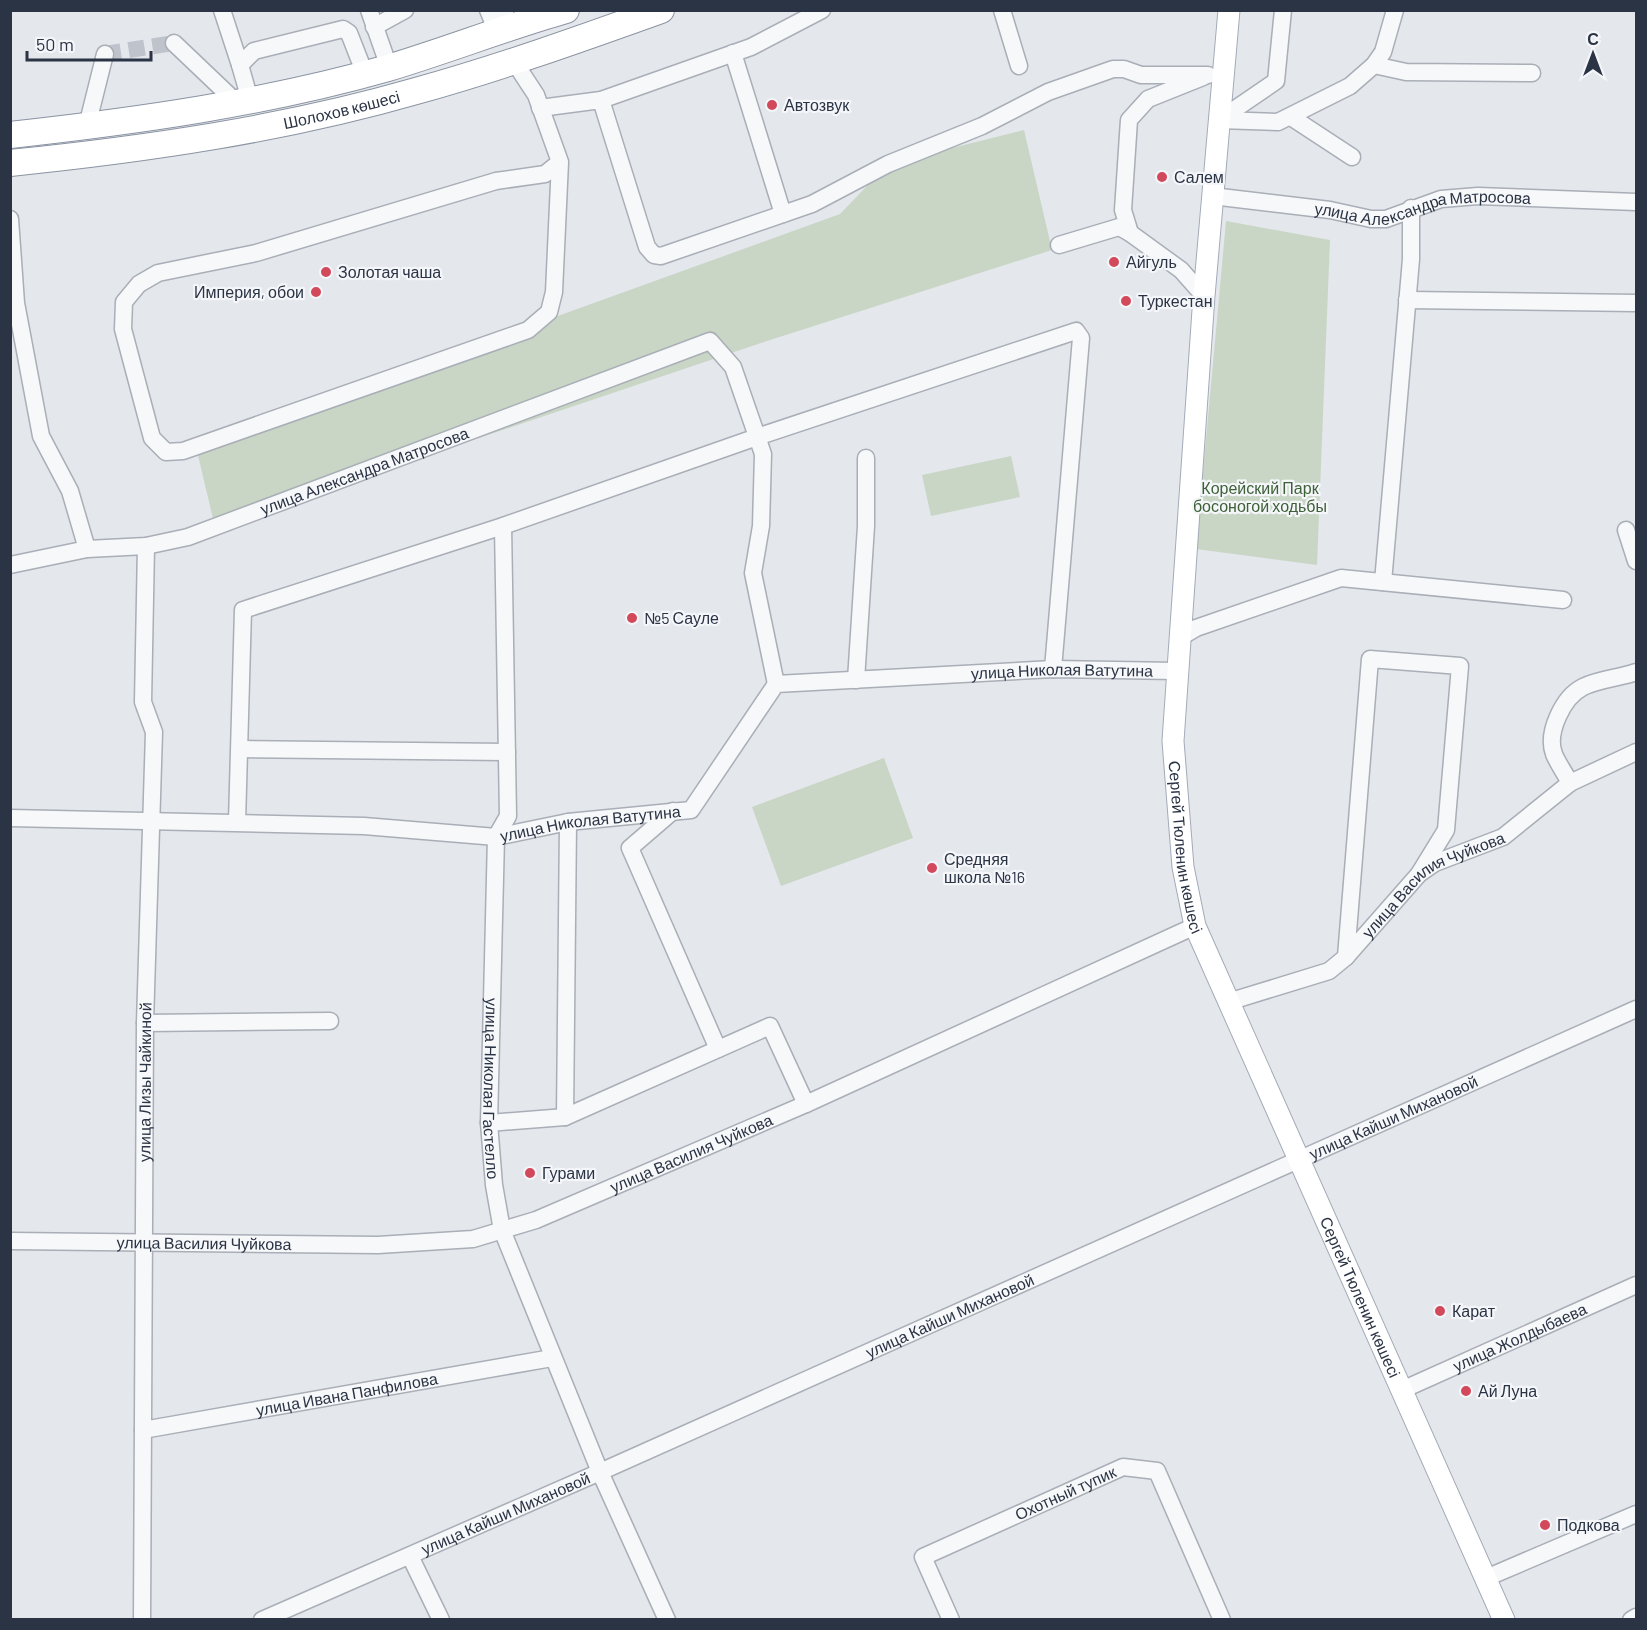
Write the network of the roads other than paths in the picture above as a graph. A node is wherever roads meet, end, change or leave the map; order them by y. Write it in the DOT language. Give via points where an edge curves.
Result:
graph roads {
  1 [pos="222,10"];
  2 [pos="369,10"];
  3 [pos="405,10"];
  4 [pos="566,10"];
  5 [pos="661,10"];
  6 [pos="822,10"];
  7 [pos="1002,10"];
  8 [pos="1229,10"];
  9 [pos="1283,10"];
  10 [pos="1395,10"];
  11 [pos="507,19"];
  12 [pos="374,27"];
  13 [pos="174,43"];
  14 [pos="733,53"];
  15 [pos="105,54"];
  16 [pos="513,60"];
  17 [pos="240,65"];
  18 [pos="1374,65"];
  19 [pos="1019,66"];
  20 [pos="377,71"];
  21 [pos="1532,73"];
  22 [pos="1215,76"];
  23 [pos="601,100"];
  24 [pos="243,101"];
  25 [pos="540,108"];
  26 [pos="1292,117"];
  27 [pos="1219,120"];
  28 [pos="87,126"];
  29 [pos="10,135"];
  30 [pos="1352,157"];
  31 [pos="560,162"];
  32 [pos="10,163"];
  33 [pos="1212,196"];
  34 [pos="1636,202"];
  35 [pos="1411,208"];
  36 [pos="783,214"];
  37 [pos="10,219"];
  38 [pos="1130,233"];
  39 [pos="1059,246"];
  40 [pos="1204,296"];
  41 [pos="1407,300"];
  42 [pos="1636,303"];
  43 [pos="757,437"];
  44 [pos="866,458"];
  45 [pos="503,526"];
  46 [pos="1626,530"];
  47 [pos="146,546"];
  48 [pos="87,549"];
  49 [pos="1636,561"];
  50 [pos="10,565"];
  51 [pos="1383,582"];
  52 [pos="1563,600"];
  53 [pos="1179,638"];
  54 [pos="1053,669"];
  55 [pos="1176,671"];
  56 [pos="1636,672"];
  57 [pos="856,680"];
  58 [pos="776,684"];
  59 [pos="240,748"];
  60 [pos="507,752"];
  61 [pos="1636,752"];
  62 [pos="1570,783"];
  63 [pos="673,811"];
  64 [pos="10,818"];
  65 [pos="237,822"];
  66 [pos="568,822"];
  67 [pos="152,823"];
  68 [pos="496,837"];
  69 [pos="1419,874"];
  70 [pos="1195,926"];
  71 [pos="1346,957"];
  72 [pos="1228,1002"];
  73 [pos="1636,1009"];
  74 [pos="330,1021"];
  75 [pos="145,1023"];
  76 [pos="718,1049"];
  77 [pos="806,1104"];
  78 [pos="565,1118"];
  79 [pos="489,1123"];
  80 [pos="1300,1159"];
  81 [pos="502,1230"];
  82 [pos="10,1241"];
  83 [pos="146,1244"];
  84 [pos="1636,1285"];
  85 [pos="552,1358"];
  86 [pos="1402,1390"];
  87 [pos="143,1430"];
  88 [pos="600,1472"];
  89 [pos="1636,1514"];
  90 [pos="410,1556"];
  91 [pos="1486,1578"];
  92 [pos="1636,1617"];
  93 [pos="142,1620"];
  94 [pos="262,1620"];
  95 [pos="441,1620"];
  96 [pos="667,1620"];
  97 [pos="951,1620"];
  98 [pos="1222,1620"];
  99 [pos="1504,1620"];
  100 [pos="1630,1620"];
  1 -- 17 [label="street"];
  2 -- 12 [label="street"];
  3 -- 12 [label="street"];
  4 -- 11 [label="highway, Шолохов көшесі"];
  5 -- 16 [label="highway, Шолохов көшесі"];
  6 -- 14 [label="street"];
  7 -- 19 [label="street"];
  8 -- 22 [label="main road, Сергей Тюленин көшесі"];
  9 -- 27 [label="street" via="1276,81"];
  10 -- 18 [label="street" via="1383,52"];
  11 -- 20 [label="highway, Шолохов көшесі"];
  12 -- 20 [label="street"];
  13 -- 24 [label="street"];
  14 -- 23 [label="street"];
  14 -- 36 [label="street"];
  15 -- 28 [label="street"];
  16 -- 25 [label="street"];
  16 -- 32 [label="highway, Шолохов көшесі" via="416,92 322,114 99,154"];
  17 -- 20 [label="street" via="255,51 343,29"];
  17 -- 24 [label="street"];
  18 -- 21 [label="street" via="1406,72"];
  18 -- 26 [label="street" via="1350,86"];
  20 -- 24 [label="highway, Шолохов көшесі"];
  22 -- 27 [label="main road, Сергей Тюленин көшесі"];
  22 -- 36 [label="street" via="1141,75 1113,69 1048,92 982,126 888,164 812,204"];
  22 -- 38 [label="street" via="1148,99 1129,120 1124,210"];
  23 -- 25 [label="street"];
  23 -- 36 [label="street" via="647,247 654,255 669,254"];
  24 -- 28 [label="highway, Шолохов көшесі"];
  25 -- 31 [label="street"];
  26 -- 27 [label="street" via="1278,122"];
  26 -- 30 [label="street"];
  27 -- 33 [label="main road, Сергей Тюленин көшесі"];
  28 -- 29 [label="highway, Шолохов көшесі"];
  31 -- 31 [label="street" via="554,292 549,312 528,330 183,451 166,452 152,438 123,329 124,302 139,284 158,273 255,253 496,181 545,174"];
  33 -- 35 [label="street, улица Александра Матросова" via="1330,210 1371,219 1386,219"];
  33 -- 40 [label="main road, Сергей Тюленин көшесі"];
  34 -- 35 [label="street, улица Александра Матросова" via="1478,196 1441,199"];
  35 -- 41 [label="street"];
  37 -- 48 [label="street" via="16,303 41,436 70,491"];
  38 -- 39 [label="street" via="1119,227"];
  38 -- 40 [label="street" via="1181,270"];
  40 -- 53 [label="main road, Сергей Тюленин көшесі"];
  41 -- 42 [label="street"];
  41 -- 51 [label="street"];
  43 -- 45 [label="street"];
  43 -- 47 [label="street, улица Александра Матросова" via="733,368 710,341 188,537"];
  43 -- 54 [label="street" via="1076,332 1081,338"];
  43 -- 58 [label="street" via="763,454 762,495 753,573"];
  44 -- 57 [label="street" via="866,526"];
  45 -- 59 [label="street" via="243,610"];
  45 -- 60 [label="street, улица Николая Гастелло"];
  46 -- 49 [label="street"];
  47 -- 48 [label="street, улица Александра Матросова"];
  47 -- 67 [label="street, улица Лизы Чайкиной" via="143,702 154,732"];
  48 -- 50 [label="street, улица Александра Матросова"];
  51 -- 52 [label="street"];
  51 -- 53 [label="street" via="1341,578 1196,628"];
  53 -- 55 [label="main road, Сергей Тюленин көшесі"];
  54 -- 55 [label="street, улица Николая Ватутина"];
  54 -- 57 [label="street, улица Николая Ватутина"];
  55 -- 70 [label="main road, Сергей Тюленин көшесі" via="1176,807"];
  56 -- 62 [label="street" via="1585,686 1574,693 1562,710 1554,729 1553,752"];
  57 -- 58 [label="street, улица Николая Ватутина"];
  58 -- 63 [label="street, улица Николая Ватутина" via="691,810"];
  59 -- 60 [label="street"];
  59 -- 65 [label="street"];
  60 -- 68 [label="street, улица Николая Гастелло" via="508,816"];
  61 -- 62 [label="street, улица Василия Чуйкова"];
  62 -- 69 [label="street, улица Василия Чуйкова" via="1503,837 1435,863"];
  63 -- 66 [label="street, улица Николая Ватутина"];
  63 -- 76 [label="street" via="630,848"];
  64 -- 67 [label="street, улица Николая Ватутина"];
  65 -- 67 [label="street, улица Николая Ватутина"];
  65 -- 68 [label="street, улица Николая Ватутина" via="364,826"];
  66 -- 68 [label="street, улица Николая Ватутина"];
  66 -- 78 [label="street"];
  67 -- 75 [label="street, улица Лизы Чайкиной"];
  68 -- 79 [label="street, улица Николая Гастелло"];
  69 -- 71 [label="street, улица Василия Чуйкова"];
  69 -- 71 [label="street" via="1446,830 1460,666 1370,660"];
  70 -- 72 [label="main road, Сергей Тюленин көшесі"];
  70 -- 77 [label="street, улица Василия Чуйкова"];
  71 -- 72 [label="street, улица Василия Чуйкова" via="1329,971"];
  72 -- 80 [label="main road, Сергей Тюленин көшесі"];
  73 -- 80 [label="street, улица Кайши Михановой"];
  74 -- 75 [label="street"];
  75 -- 83 [label="street, улица Лизы Чайкиной"];
  76 -- 77 [label="street" via="770,1026"];
  76 -- 78 [label="street"];
  77 -- 81 [label="street, улица Василия Чуйкова" via="536,1220"];
  78 -- 79 [label="street"];
  79 -- 81 [label="street, улица Николая Гастелло"];
  80 -- 86 [label="main road, Сергей Тюленин көшесі"];
  80 -- 88 [label="street, улица Кайши Михановой"];
  81 -- 83 [label="street, улица Василия Чуйкова" via="473,1239 378,1245"];
  81 -- 85 [label="street, улица Николая Гастелло"];
  82 -- 83 [label="street, улица Василия Чуйкова"];
  83 -- 87 [label="street, улица Лизы Чайкиной"];
  84 -- 86 [label="street, улица Жолдыбаева"];
  85 -- 87 [label="street, улица Ивана Панфилова"];
  85 -- 88 [label="street, улица Николая Гастелло"];
  86 -- 91 [label="main road, Сергей Тюленин көшесі"];
  87 -- 93 [label="street, улица Лизы Чайкиной"];
  88 -- 90 [label="street, улица Кайши Михановой"];
  88 -- 96 [label="street, улица Николая Гастелло"];
  89 -- 91 [label="street"];
  90 -- 94 [label="street, улица Кайши Михановой"];
  90 -- 95 [label="street"];
  91 -- 99 [label="main road, Сергей Тюленин көшесі"];
  92 -- 100 [label="street"];
  97 -- 98 [label="street, Охотный тупик" via="923,1557 1123,1467 1157,1471"];
}
